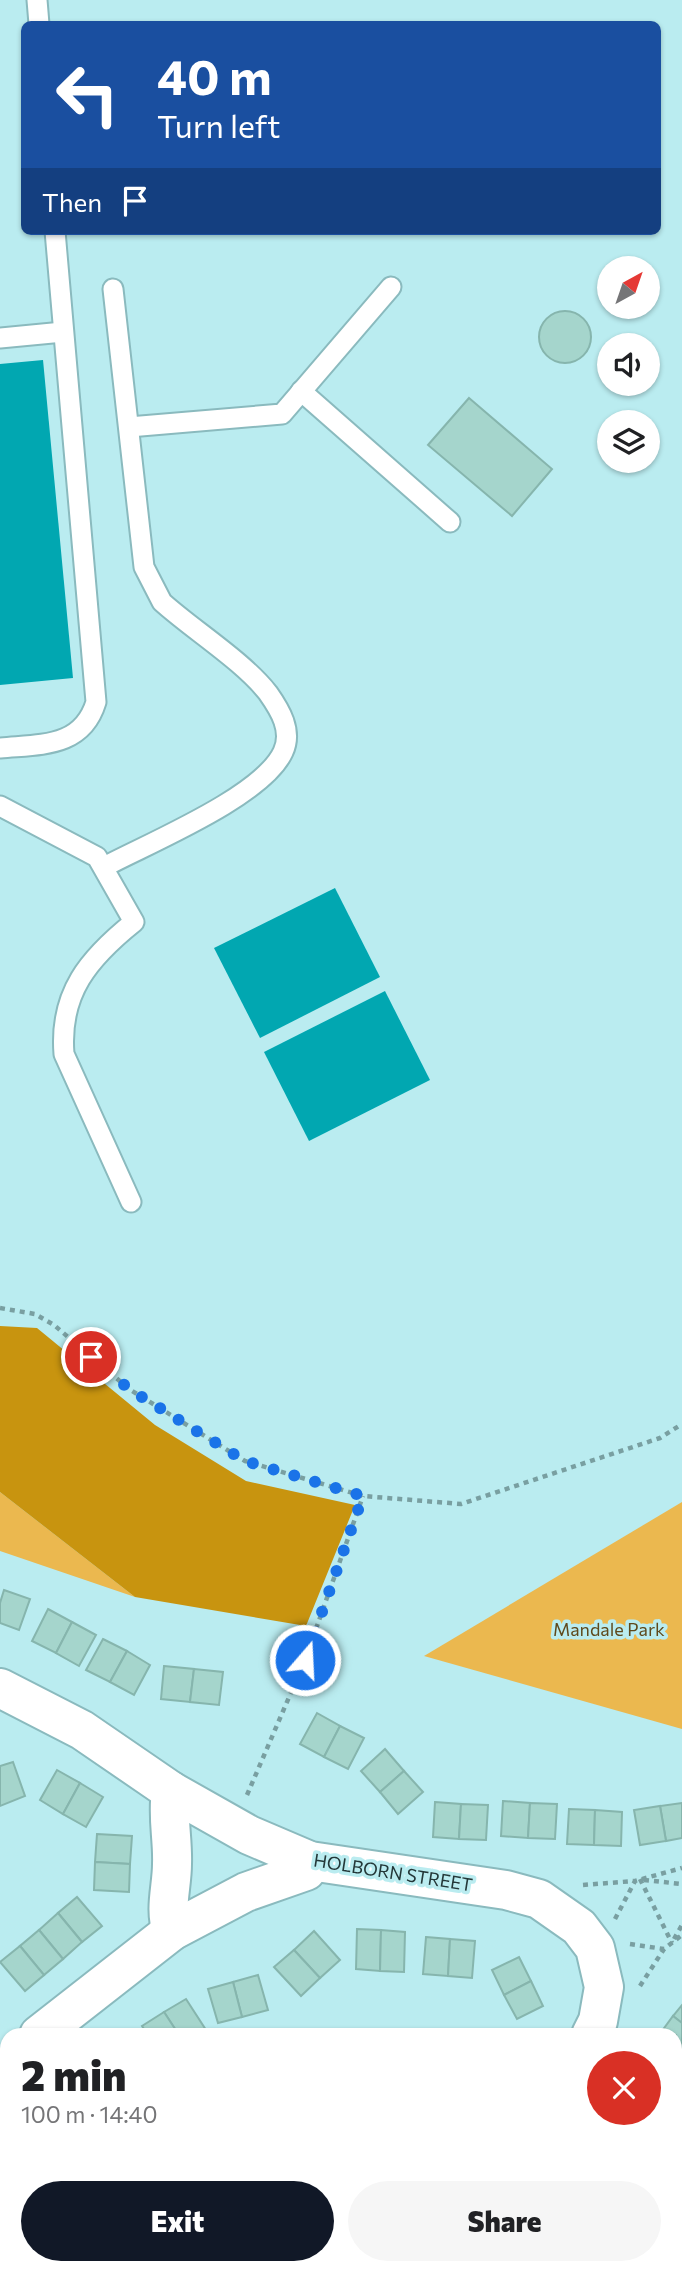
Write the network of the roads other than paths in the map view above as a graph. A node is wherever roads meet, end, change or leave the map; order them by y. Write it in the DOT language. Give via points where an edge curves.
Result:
graph roads {
  1 [pos="37,0"];
  2 [pos="39,21"];
  3 [pos="55,235"];
  4 [pos="391,287"];
  5 [pos="113,289"];
  6 [pos="63,332"];
  7 [pos="0,338"];
  8 [pos="301,391"];
  9 [pos="129,427"];
  10 [pos="450,522"];
  11 [pos="0,748"];
  12 [pos="0,806"];
  13 [pos="104,867"];
  14 [pos="131,1202"];
  15 [pos="0,1688"];
  16 [pos="171,1791"];
  17 [pos="310,1861"];
  18 [pos="172,1931"];
  19 [pos="48,2028"];
  20 [pos="594,2028"];
  1 -- 2 [label="lane"];
  3 -- 6 [label="lane"];
  4 -- 8 [label="lane"];
  5 -- 9 [label="lane"];
  6 -- 7 [label="lane"];
  6 -- 11 [label="lane" via="96,702 91,719 62,741"];
  8 -- 9 [label="lane" via="282,414"];
  8 -- 10 [label="lane"];
  9 -- 13 [label="lane" via="145,567 151,584 162,602 267,693 287,724 284,751 243,794"];
  12 -- 13 [label="lane" via="97,857"];
  13 -- 14 [label="lane" via="134,922 99,950 82,975 62,1031 64,1054"];
  15 -- 16 [label="street, HOLBORN STREET" via="82,1730"];
  16 -- 17 [label="street, HOLBORN STREET"];
  16 -- 18 [label="street" via="173,1863 167,1918"];
  17 -- 18 [label="street" via="306,1871 246,1892"];
  17 -- 20 [label="street, HOLBORN STREET" via="539,1899 579,1927 595,1948 604,1987"];
  18 -- 19 [label="street"];
}
